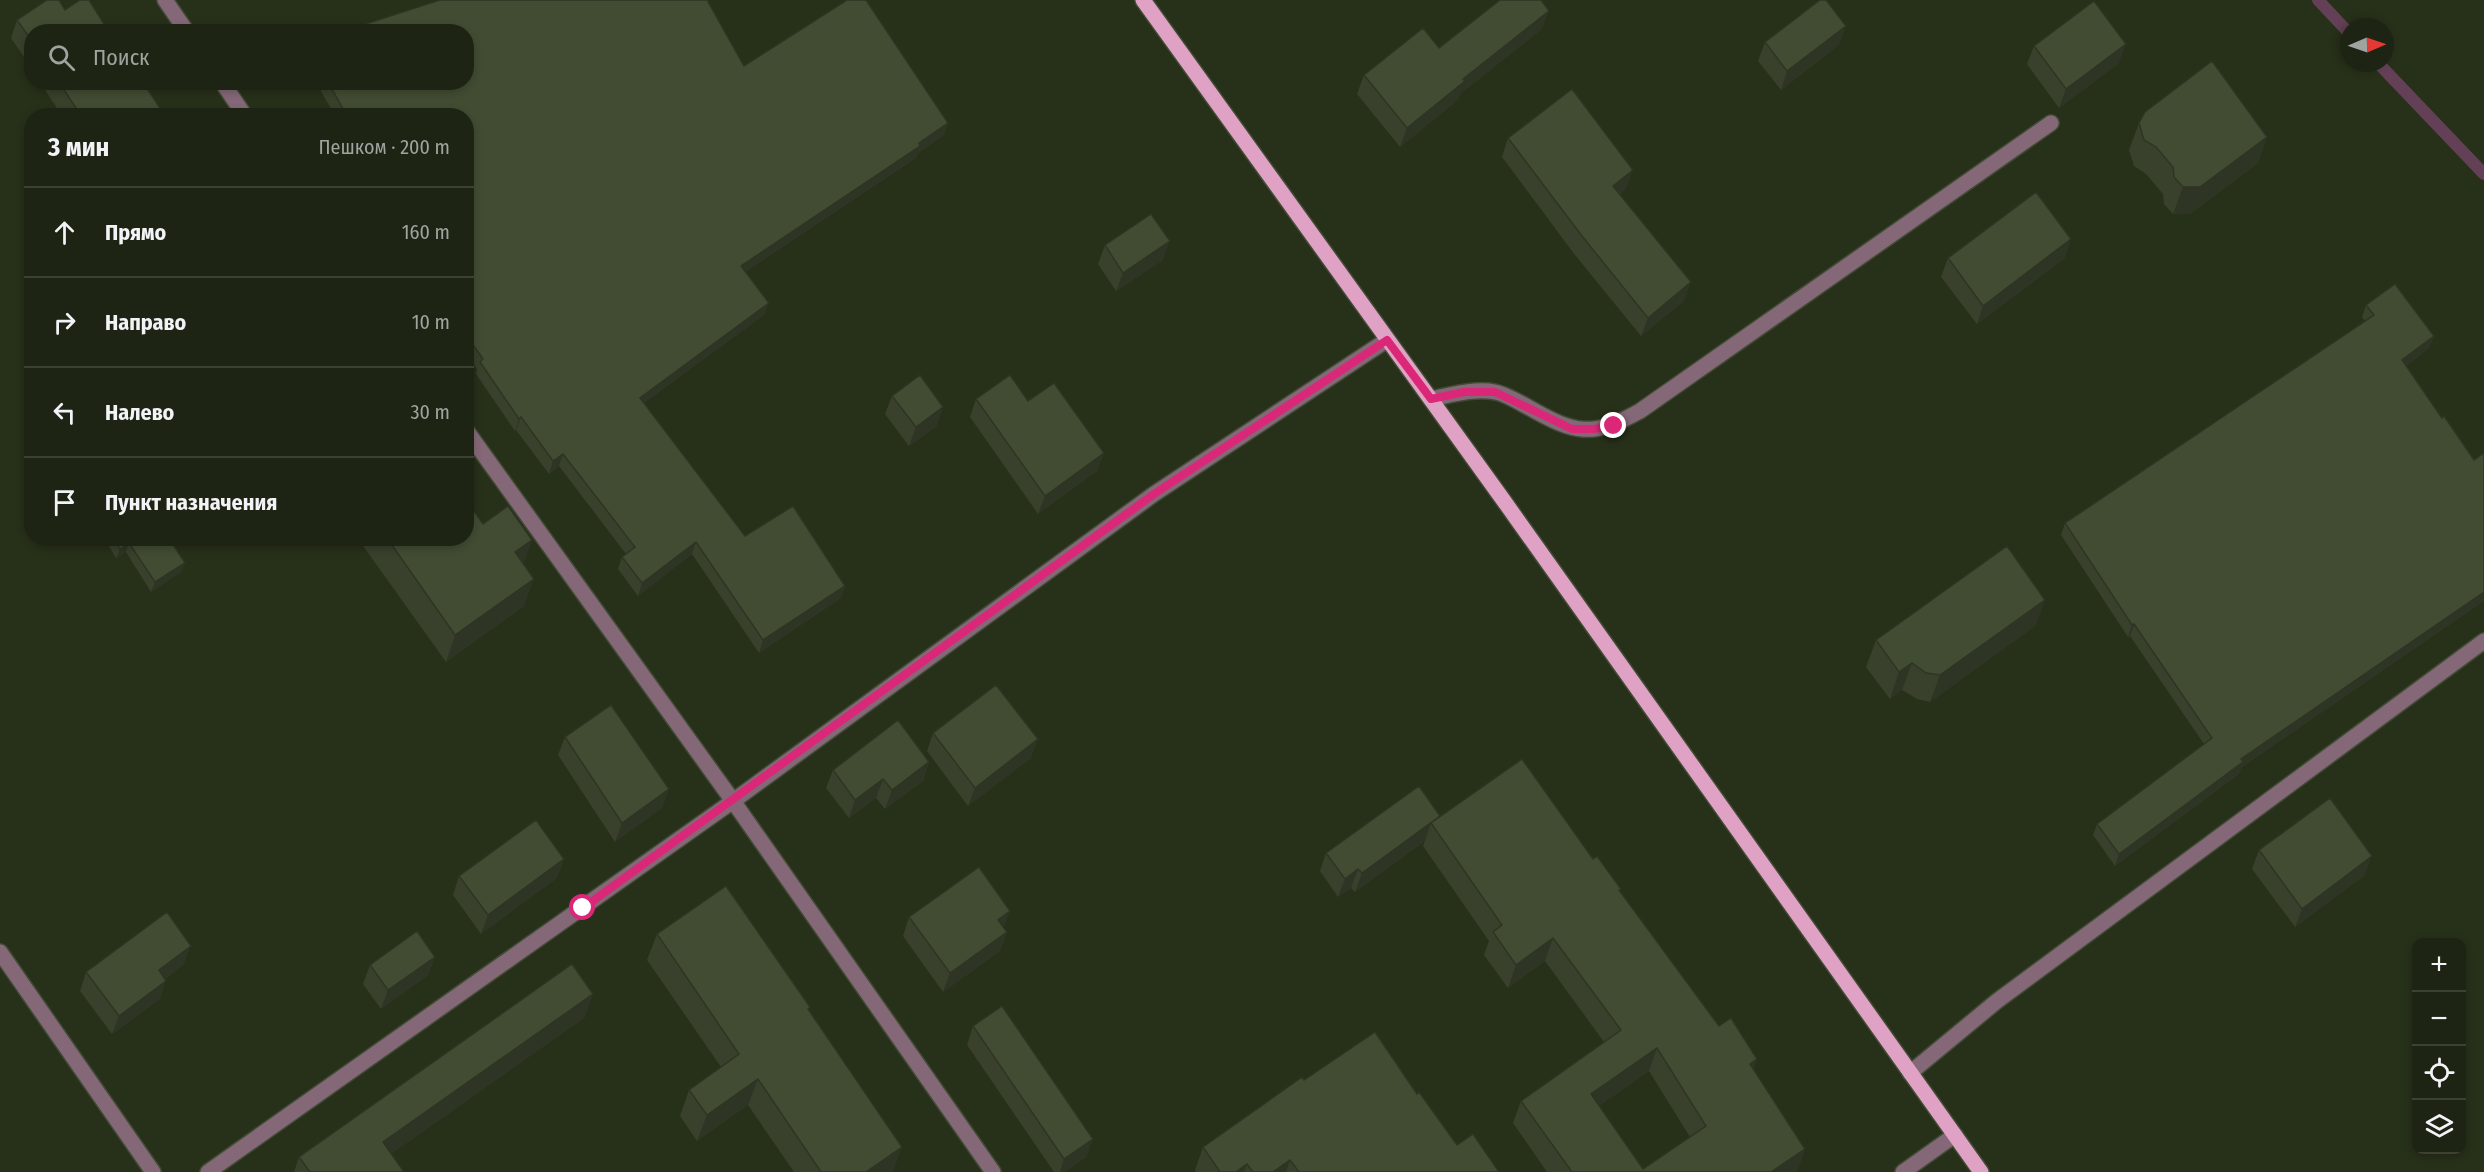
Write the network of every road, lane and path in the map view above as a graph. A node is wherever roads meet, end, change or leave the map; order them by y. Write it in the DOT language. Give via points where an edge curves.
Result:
graph roads {
  1 [pos="165,0"];
  2 [pos="1143,0"];
  3 [pos="182,24"];
  4 [pos="227,90"];
  5 [pos="240,108"];
  6 [pos="2051,123"];
  7 [pos="1387,340"];
  8 [pos="1431,399"];
  9 [pos="474,441"];
  10 [pos="2484,642"];
  11 [pos="733,801"];
  12 [pos="0,952"];
  13 [pos="1910,1073"];
  14 [pos="1955,1135"];
  15 [pos="153,1172"];
  16 [pos="208,1172"];
  17 [pos="993,1172"];
  18 [pos="1903,1172"];
  19 [pos="1981,1172"];
  1 -- 3 [label="street"];
  2 -- 7 [label="main road"];
  4 -- 5 [label="street"];
  6 -- 8 [label="street" via="1614,426 1572,429 1495,392 1464,392"];
  7 -- 8 [label="main road"];
  7 -- 11 [label="street" via="1154,494"];
  8 -- 13 [label="main road"];
  9 -- 11 [label="street"];
  10 -- 13 [label="street" via="1997,1001"];
  11 -- 16 [label="street"];
  11 -- 17 [label="street"];
  12 -- 15 [label="street"];
  13 -- 14 [label="main road"];
  14 -- 18 [label="street"];
  14 -- 19 [label="main road"];
}
